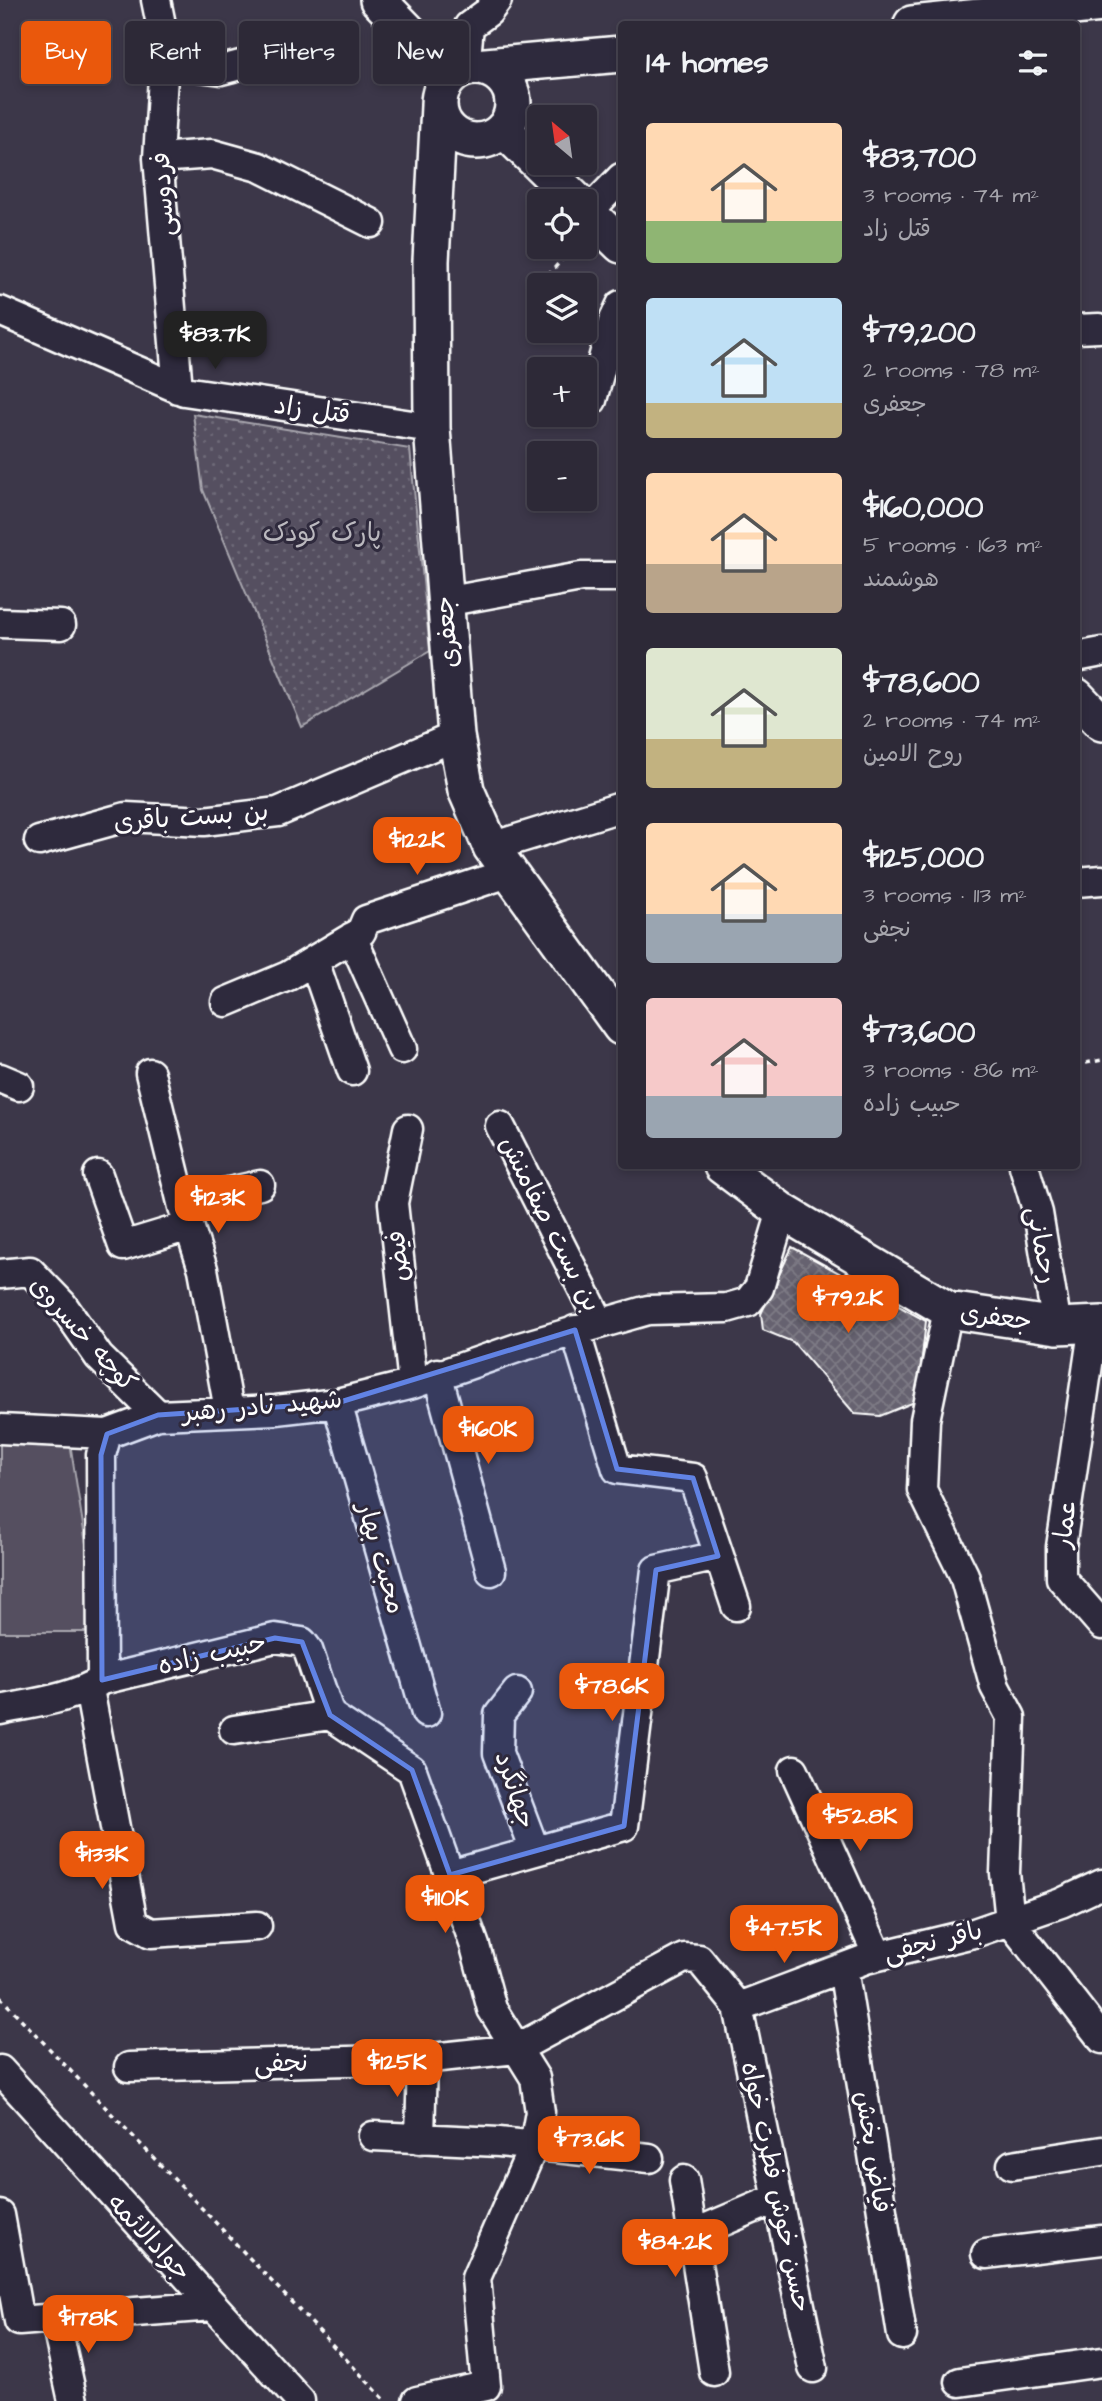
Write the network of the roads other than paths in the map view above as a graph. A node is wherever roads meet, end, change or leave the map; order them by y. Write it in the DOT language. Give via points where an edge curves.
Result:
graph roads {
  1 [pos="156,0"];
  2 [pos="378,0"];
  3 [pos="497,0"];
  4 [pos="1102,4"];
  5 [pos="994,8"];
  6 [pos="161,21"];
  7 [pos="399,21"];
  8 [pos="927,21"];
  9 [pos="469,26"];
  10 [pos="618,54"];
  11 [pos="562,60"];
  12 [pos="469,74"];
  13 [pos="469,77"];
  14 [pos="163,84"];
  15 [pos="456,84"];
  16 [pos="457,84"];
  17 [pos="498,127"];
  18 [pos="158,158"];
  19 [pos="618,180"];
  20 [pos="437,189"];
  21 [pos="564,189"];
  22 [pos="597,196"];
  23 [pos="597,221"];
  24 [pos="371,223"];
  25 [pos="618,242"];
  26 [pos="0,311"];
  27 [pos="618,311"];
  28 [pos="597,381"];
  29 [pos="178,389"];
  30 [pos="432,428"];
  31 [pos="618,577"];
  32 [pos="444,602"];
  33 [pos="0,623"];
  34 [pos="61,625"];
  35 [pos="1102,652"];
  36 [pos="1080,656"];
  37 [pos="1080,700"];
  38 [pos="1102,723"];
  39 [pos="456,736"];
  40 [pos="618,808"];
  41 [pos="39,841"];
  42 [pos="500,860"];
  43 [pos="1102,880"];
  44 [pos="1080,882"];
  45 [pos="352,937"];
  46 [pos="313,961"];
  47 [pos="226,1002"];
  48 [pos="618,1023"];
  49 [pos="402,1049"];
  50 [pos="352,1070"];
  51 [pos="150,1073"];
  52 [pos="500,1126"];
  53 [pos="408,1129"];
  54 [pos="726,1169"];
  55 [pos="1025,1169"];
  56 [pos="98,1175"];
  57 [pos="260,1185"];
  58 [pos="782,1211"];
  59 [pos="186,1214"];
  60 [pos="0,1274"];
  61 [pos="947,1310"];
  62 [pos="1098,1324"];
  63 [pos="1057,1326"];
  64 [pos="588,1327"];
  65 [pos="425,1379"];
  66 [pos="337,1403"];
  67 [pos="229,1410"];
  68 [pos="159,1415"];
  69 [pos="0,1429"];
  70 [pos="1091,1430"];
  71 [pos="107,1434"];
  72 [pos="718,1556"];
  73 [pos="491,1571"];
  74 [pos="1102,1591"];
  75 [pos="1073,1593"];
  76 [pos="736,1606"];
  77 [pos="1102,1625"];
  78 [pos="95,1684"];
  79 [pos="517,1692"];
  80 [pos="0,1710"];
  81 [pos="426,1713"];
  82 [pos="330,1715"];
  83 [pos="234,1730"];
  84 [pos="794,1770"];
  85 [pos="536,1851"];
  86 [pos="450,1875"];
  87 [pos="1102,1884"];
  88 [pos="1010,1921"];
  89 [pos="257,1926"];
  90 [pos="878,1956"];
  91 [pos="843,1968"];
  92 [pos="738,2007"];
  93 [pos="1102,2039"];
  94 [pos="516,2049"];
  95 [pos="422,2060"];
  96 [pos="128,2067"];
  97 [pos="0,2070"];
  98 [pos="373,2136"];
  99 [pos="420,2139"];
  100 [pos="534,2145"];
  101 [pos="1102,2151"];
  102 [pos="649,2158"];
  103 [pos="1012,2165"];
  104 [pos="684,2180"];
  105 [pos="778,2198"];
  106 [pos="0,2215"];
  107 [pos="693,2234"];
  108 [pos="1102,2240"];
  109 [pos="986,2254"];
  110 [pos="213,2306"];
  111 [pos="55,2318"];
  112 [pos="902,2335"];
  113 [pos="1102,2362"];
  114 [pos="813,2368"];
  115 [pos="714,2372"];
  116 [pos="960,2382"];
  117 [pos="73,2401"];
  118 [pos="300,2401"];
  119 [pos="416,2401"];
  1 -- 6 [label="street, فردوسی"];
  2 -- 7 [label="main road"];
  3 -- 9 [label="street"];
  4 -- 5 [label="main road"];
  5 -- 8 [label="main road"];
  10 -- 11 [label="main road"];
  11 -- 13 [label="main road"];
  11 -- 17 [label="main road"];
  12 -- 17 [label="main road" via="484,68 501,76 511,93"];
  14 -- 18 [label="street, فردوسی"];
  15 -- 17 [label="main road" via="441,115 451,131 468,140"];
  16 -- 20 [label="main road, جعفری"];
  17 -- 20 [label="main road"];
  17 -- 21 [label="main road"];
  18 -- 24 [label="street" via="212,154 259,167"];
  18 -- 29 [label="street, فردوسی"];
  19 -- 22 [label="street"];
  20 -- 30 [label="main road, جعفری" via="431,261"];
  23 -- 25 [label="main road"];
  26 -- 29 [label="street, قتل زاد"];
  27 -- 28 [label="street"];
  29 -- 30 [label="street, قتل زاد"];
  30 -- 32 [label="main road, جعفری"];
  31 -- 32 [label="street" via="581,577"];
  32 -- 39 [label="main road, جعفری"];
  33 -- 34 [label="street"];
  35 -- 36 [label="street"];
  37 -- 38 [label="main road"];
  39 -- 41 [label="street, بن بست باقری" via="278,812 204,821 126,817"];
  39 -- 42 [label="main road, جعفری" via="467,790"];
  40 -- 42 [label="street"];
  42 -- 45 [label="street" via="366,920 361,932"];
  42 -- 48 [label="main road, جعفری"];
  43 -- 44 [label="street"];
  45 -- 46 [label="street"];
  45 -- 49 [label="street"];
  46 -- 47 [label="street"];
  46 -- 50 [label="street"];
  51 -- 59 [label="street"];
  52 -- 64 [label="street, بن بست صفامنش"];
  53 -- 65 [label="street, فیض" via="393,1203"];
  54 -- 58 [label="main road, جعفری"];
  55 -- 63 [label="street, رحمانی" via="1038,1213"];
  56 -- 59 [label="street" via="123,1245"];
  57 -- 59 [label="street"];
  58 -- 61 [label="main road, جعفری"];
  58 -- 64 [label="street, شهید نادر رهبر" via="759,1288 748,1302 727,1308 648,1310"];
  59 -- 67 [label="street" via="203,1269"];
  60 -- 68 [label="street, کوچه خسروی" via="30,1271 62,1304 99,1357"];
  61 -- 63 [label="main road, جعفری"];
  61 -- 88 [label="street" via="925,1420 922,1490 964,1575 995,1688 1012,1717 1005,1873"];
  62 -- 63 [label="main road, جعفری"];
  62 -- 70 [label="street, عمار"];
  64 -- 65 [label="street, شهید نادر رهبر"];
  64 -- 72 [label="street, بن بست صفامنش" via="617,1469 693,1478"];
  65 -- 66 [label="street, شهید نادر رهبر"];
  65 -- 73 [label="street, فیض"];
  66 -- 67 [label="street, شهید نادر رهبر"];
  66 -- 81 [label="street, محبت بهار"];
  67 -- 68 [label="street, شهید نادر رهبر"];
  68 -- 71 [label="street, شهید نادر رهبر"];
  69 -- 71 [label="street"];
  70 -- 75 [label="street, عمار" via="1061,1547 1060,1577"];
  71 -- 78 [label="street" via="101,1455"];
  72 -- 76 [label="street"];
  72 -- 85 [label="street" via="656,1570 624,1826"];
  74 -- 75 [label="street"];
  75 -- 77 [label="street, عمار"];
  78 -- 80 [label="street"];
  78 -- 82 [label="street, حبیب زاده" via="275,1638 302,1642 308,1650"];
  78 -- 89 [label="street" via="132,1923 151,1933"];
  79 -- 85 [label="street, جهانگرد" via="499,1716 498,1753"];
  82 -- 83 [label="street"];
  82 -- 86 [label="street" via="412,1770"];
  84 -- 90 [label="street"];
  85 -- 86 [label="street"];
  86 -- 94 [label="street" via="492,2009"];
  87 -- 88 [label="street, باقر نجفی"];
  88 -- 90 [label="street, باقر نجفی"];
  88 -- 93 [label="street"];
  90 -- 91 [label="street, باقر نجفی"];
  91 -- 92 [label="street, باقر نجفی"];
  91 -- 112 [label="street, فیاض بخش"];
  92 -- 94 [label="street" via="699,1959 684,1958"];
  92 -- 105 [label="street, حسن خوش فطرت خواه"];
  94 -- 95 [label="street, نجفی"];
  94 -- 100 [label="street" via="535,2078 540,2112"];
  95 -- 96 [label="street, نجفی"];
  95 -- 99 [label="street"];
  97 -- 110 [label="street, جوادالائمه"];
  98 -- 99 [label="street"];
  99 -- 100 [label="street"];
  100 -- 102 [label="street"];
  100 -- 119 [label="street" via="476,2278 486,2386"];
  101 -- 103 [label="street"];
  104 -- 107 [label="street"];
  105 -- 107 [label="street"];
  105 -- 114 [label="street, حسن خوش فطرت خواه"];
  106 -- 111 [label="street" via="19,2321"];
  107 -- 115 [label="street"];
  108 -- 109 [label="street"];
  110 -- 111 [label="street"];
  110 -- 118 [label="street, جوادالائمه"];
  111 -- 117 [label="street"];
  113 -- 116 [label="street"];
}
